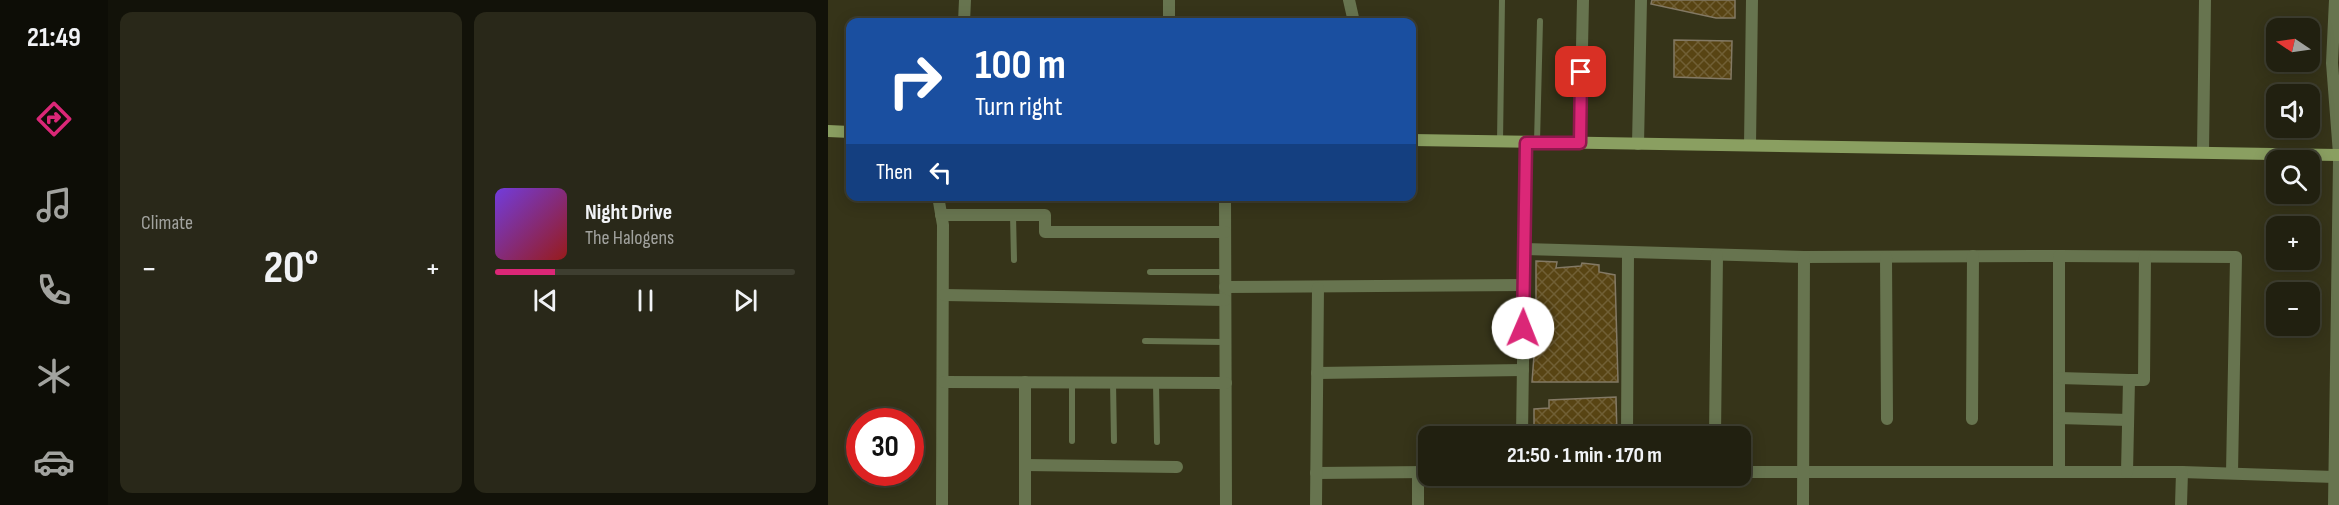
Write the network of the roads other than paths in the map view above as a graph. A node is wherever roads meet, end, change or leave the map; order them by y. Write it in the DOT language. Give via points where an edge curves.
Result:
graph roads {
  1 [pos="965,0"];
  2 [pos="1168,0"];
  3 [pos="1349,0"];
  4 [pos="1502,0"];
  5 [pos="1583,0"];
  6 [pos="1641,0"];
  7 [pos="1752,0"];
  8 [pos="2205,0"];
  9 [pos="2336,0"];
  10 [pos="964,18"];
  11 [pos="1169,18"];
  12 [pos="1353,18"];
  13 [pos="1540,21"];
  14 [pos="828,131"];
  15 [pos="846,132"];
  16 [pos="1416,140"];
  17 [pos="1500,142"];
  18 [pos="1532,143"];
  19 [pos="1580,143"];
  20 [pos="1638,144"];
  21 [pos="1750,145"];
  22 [pos="2203,152"];
  23 [pos="2339,154"];
  24 [pos="2339,160"];
  25 [pos="939,201"];
  26 [pos="1225,201"];
  27 [pos="1013,215"];
  28 [pos="941,216"];
  29 [pos="1225,232"];
  30 [pos="1525,249"];
  31 [pos="1628,253"];
  32 [pos="1717,255"];
  33 [pos="1973,256"];
  34 [pos="2059,256"];
  35 [pos="1804,257"];
  36 [pos="1886,257"];
  37 [pos="2145,257"];
  38 [pos="1014,260"];
  39 [pos="1150,272"];
  40 [pos="1225,272"];
  41 [pos="1524,285"];
  42 [pos="1318,288"];
  43 [pos="1225,294"];
  44 [pos="944,295"];
  45 [pos="1144,341"];
  46 [pos="1226,342"];
  47 [pos="1523,370"];
  48 [pos="1317,373"];
  49 [pos="2059,378"];
  50 [pos="2129,380"];
  51 [pos="944,382"];
  52 [pos="1025,382"];
  53 [pos="1071,382"];
  54 [pos="1113,382"];
  55 [pos="1156,382"];
  56 [pos="1226,383"];
  57 [pos="2059,418"];
  58 [pos="1887,419"];
  59 [pos="1972,419"];
  60 [pos="2128,420"];
  61 [pos="1522,426"];
  62 [pos="1627,426"];
  63 [pos="1714,426"];
  64 [pos="1072,441"];
  65 [pos="1114,441"];
  66 [pos="1157,442"];
  67 [pos="1025,465"];
  68 [pos="1178,467"];
  69 [pos="1418,472"];
  70 [pos="1751,472"];
  71 [pos="1804,472"];
  72 [pos="2059,472"];
  73 [pos="2127,472"];
  74 [pos="2182,472"];
  75 [pos="1316,473"];
  76 [pos="2232,473"];
  77 [pos="2335,477"];
  78 [pos="1421,486"];
  79 [pos="942,505"];
  80 [pos="1025,505"];
  81 [pos="1227,505"];
  82 [pos="1316,505"];
  83 [pos="1418,505"];
  84 [pos="1803,505"];
  85 [pos="2181,505"];
  86 [pos="2334,505"];
  1 -- 10 [label="street"];
  2 -- 11 [label="street"];
  3 -- 12 [label="street"];
  4 -- 17 [label="lane"];
  5 -- 19 [label="street"];
  6 -- 20 [label="street"];
  7 -- 21 [label="street"];
  8 -- 22 [label="street"];
  9 -- 23 [label="street" via="2332,63"];
  13 -- 18 [label="lane"];
  14 -- 15 [label="street"];
  16 -- 17 [label="street"];
  17 -- 18 [label="street"];
  18 -- 19 [label="street"];
  18 -- 30 [label="street"];
  19 -- 20 [label="street"];
  20 -- 21 [label="street"];
  21 -- 22 [label="street"];
  22 -- 23 [label="street"];
  24 -- 77 [label="street"];
  25 -- 28 [label="street"];
  26 -- 29 [label="street"];
  27 -- 28 [label="street"];
  27 -- 29 [label="street" via="1045,215 1045,232"];
  27 -- 38 [label="lane"];
  28 -- 44 [label="street"];
  29 -- 40 [label="street"];
  30 -- 31 [label="street"];
  30 -- 41 [label="street"];
  31 -- 32 [label="street"];
  31 -- 62 [label="street"];
  32 -- 35 [label="street"];
  32 -- 63 [label="street"];
  33 -- 34 [label="street"];
  33 -- 36 [label="street"];
  33 -- 59 [label="street"];
  34 -- 37 [label="street"];
  34 -- 49 [label="street"];
  35 -- 36 [label="street"];
  35 -- 71 [label="street"];
  36 -- 58 [label="street"];
  37 -- 50 [label="street" via="2144,380"];
  37 -- 76 [label="street" via="2236,257"];
  39 -- 40 [label="lane"];
  40 -- 43 [label="street"];
  41 -- 42 [label="street"];
  41 -- 47 [label="street"];
  42 -- 43 [label="street"];
  42 -- 48 [label="street"];
  43 -- 44 [label="street"];
  43 -- 46 [label="street"];
  44 -- 51 [label="street"];
  45 -- 46 [label="lane"];
  46 -- 56 [label="street"];
  47 -- 48 [label="street"];
  47 -- 61 [label="street"];
  48 -- 75 [label="street"];
  49 -- 50 [label="street"];
  49 -- 57 [label="street"];
  50 -- 60 [label="street"];
  51 -- 52 [label="street"];
  51 -- 79 [label="street"];
  52 -- 53 [label="street"];
  52 -- 67 [label="street"];
  53 -- 54 [label="street"];
  53 -- 64 [label="lane"];
  54 -- 55 [label="street"];
  54 -- 65 [label="lane"];
  55 -- 56 [label="street"];
  55 -- 66 [label="lane"];
  56 -- 81 [label="street"];
  57 -- 60 [label="street"];
  57 -- 72 [label="street"];
  60 -- 73 [label="street"];
  67 -- 68 [label="street"];
  67 -- 80 [label="street"];
  69 -- 75 [label="street"];
  70 -- 71 [label="street"];
  71 -- 72 [label="street"];
  71 -- 84 [label="street"];
  72 -- 73 [label="street"];
  73 -- 74 [label="street"];
  74 -- 76 [label="street"];
  74 -- 85 [label="street"];
  75 -- 82 [label="street"];
  76 -- 77 [label="street"];
  77 -- 86 [label="street"];
  78 -- 83 [label="street"];
}
